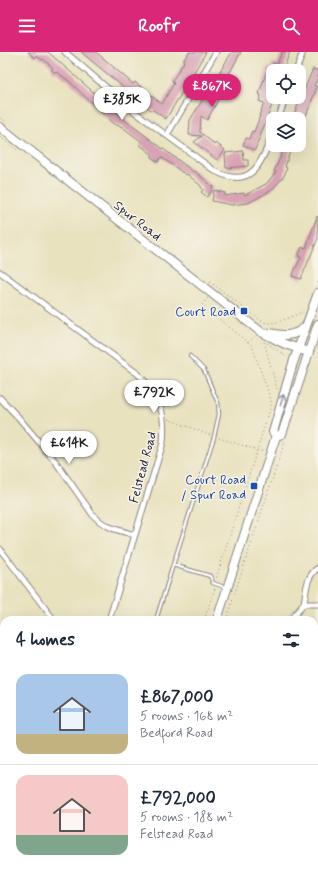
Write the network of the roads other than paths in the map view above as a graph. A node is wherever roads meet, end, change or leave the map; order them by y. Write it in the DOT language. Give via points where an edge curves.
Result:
graph roads {
  1 [pos="65,52"];
  2 [pos="216,52"];
  3 [pos="303,52"];
  4 [pos="299,64"];
  5 [pos="0,127"];
  6 [pos="167,135"];
  7 [pos="266,148"];
  8 [pos="0,272"];
  9 [pos="316,292"];
  10 [pos="318,324"];
  11 [pos="306,327"];
  12 [pos="259,335"];
  13 [pos="298,348"];
  14 [pos="308,352"];
  15 [pos="190,356"];
  16 [pos="0,398"];
  17 [pos="276,436"];
  18 [pos="135,535"];
  19 [pos="0,549"];
  20 [pos="173,565"];
  21 [pos="318,568"];
  22 [pos="227,588"];
  23 [pos="304,604"];
  24 [pos="318,604"];
  25 [pos="51,616"];
  26 [pos="110,616"];
  27 [pos="157,616"];
  28 [pos="218,616"];
  29 [pos="294,616"];
  1 -- 6 [label="street" via="135,112"];
  2 -- 6 [label="street"];
  3 -- 4 [label="street"];
  5 -- 12 [label="main road, Spur Road" via="201,285"];
  6 -- 7 [label="street" via="226,177 238,178 250,173 258,166"];
  8 -- 18 [label="street, Felstead Road" via="138,374 151,387 159,402 164,418 163,443"];
  9 -- 11 [label="main road"];
  10 -- 14 [label="main road"];
  11 -- 12 [label="main road" via="288,336"];
  11 -- 13 [label="main road"];
  12 -- 13 [label="main road, Spur Road"];
  13 -- 14 [label="main road, Spur Road"];
  17 -- 13 [label="main road, one-way" via="273,432"];
  14 -- 17 [label="main road" via="282,434"];
  15 -- 20 [label="lane" via="204,370 220,414"];
  16 -- 18 [label="street" via="55,461 100,522"];
  17 -- 22 [label="main road"];
  18 -- 26 [label="street, Felstead Road"];
  19 -- 25 [label="street"];
  20 -- 22 [label="lane" via="210,576 213,583"];
  20 -- 27 [label="lane"];
  21 -- 23 [label="street" via="309,577"];
  22 -- 28 [label="main road"];
  23 -- 24 [label="street"];
  23 -- 29 [label="street"];
}
